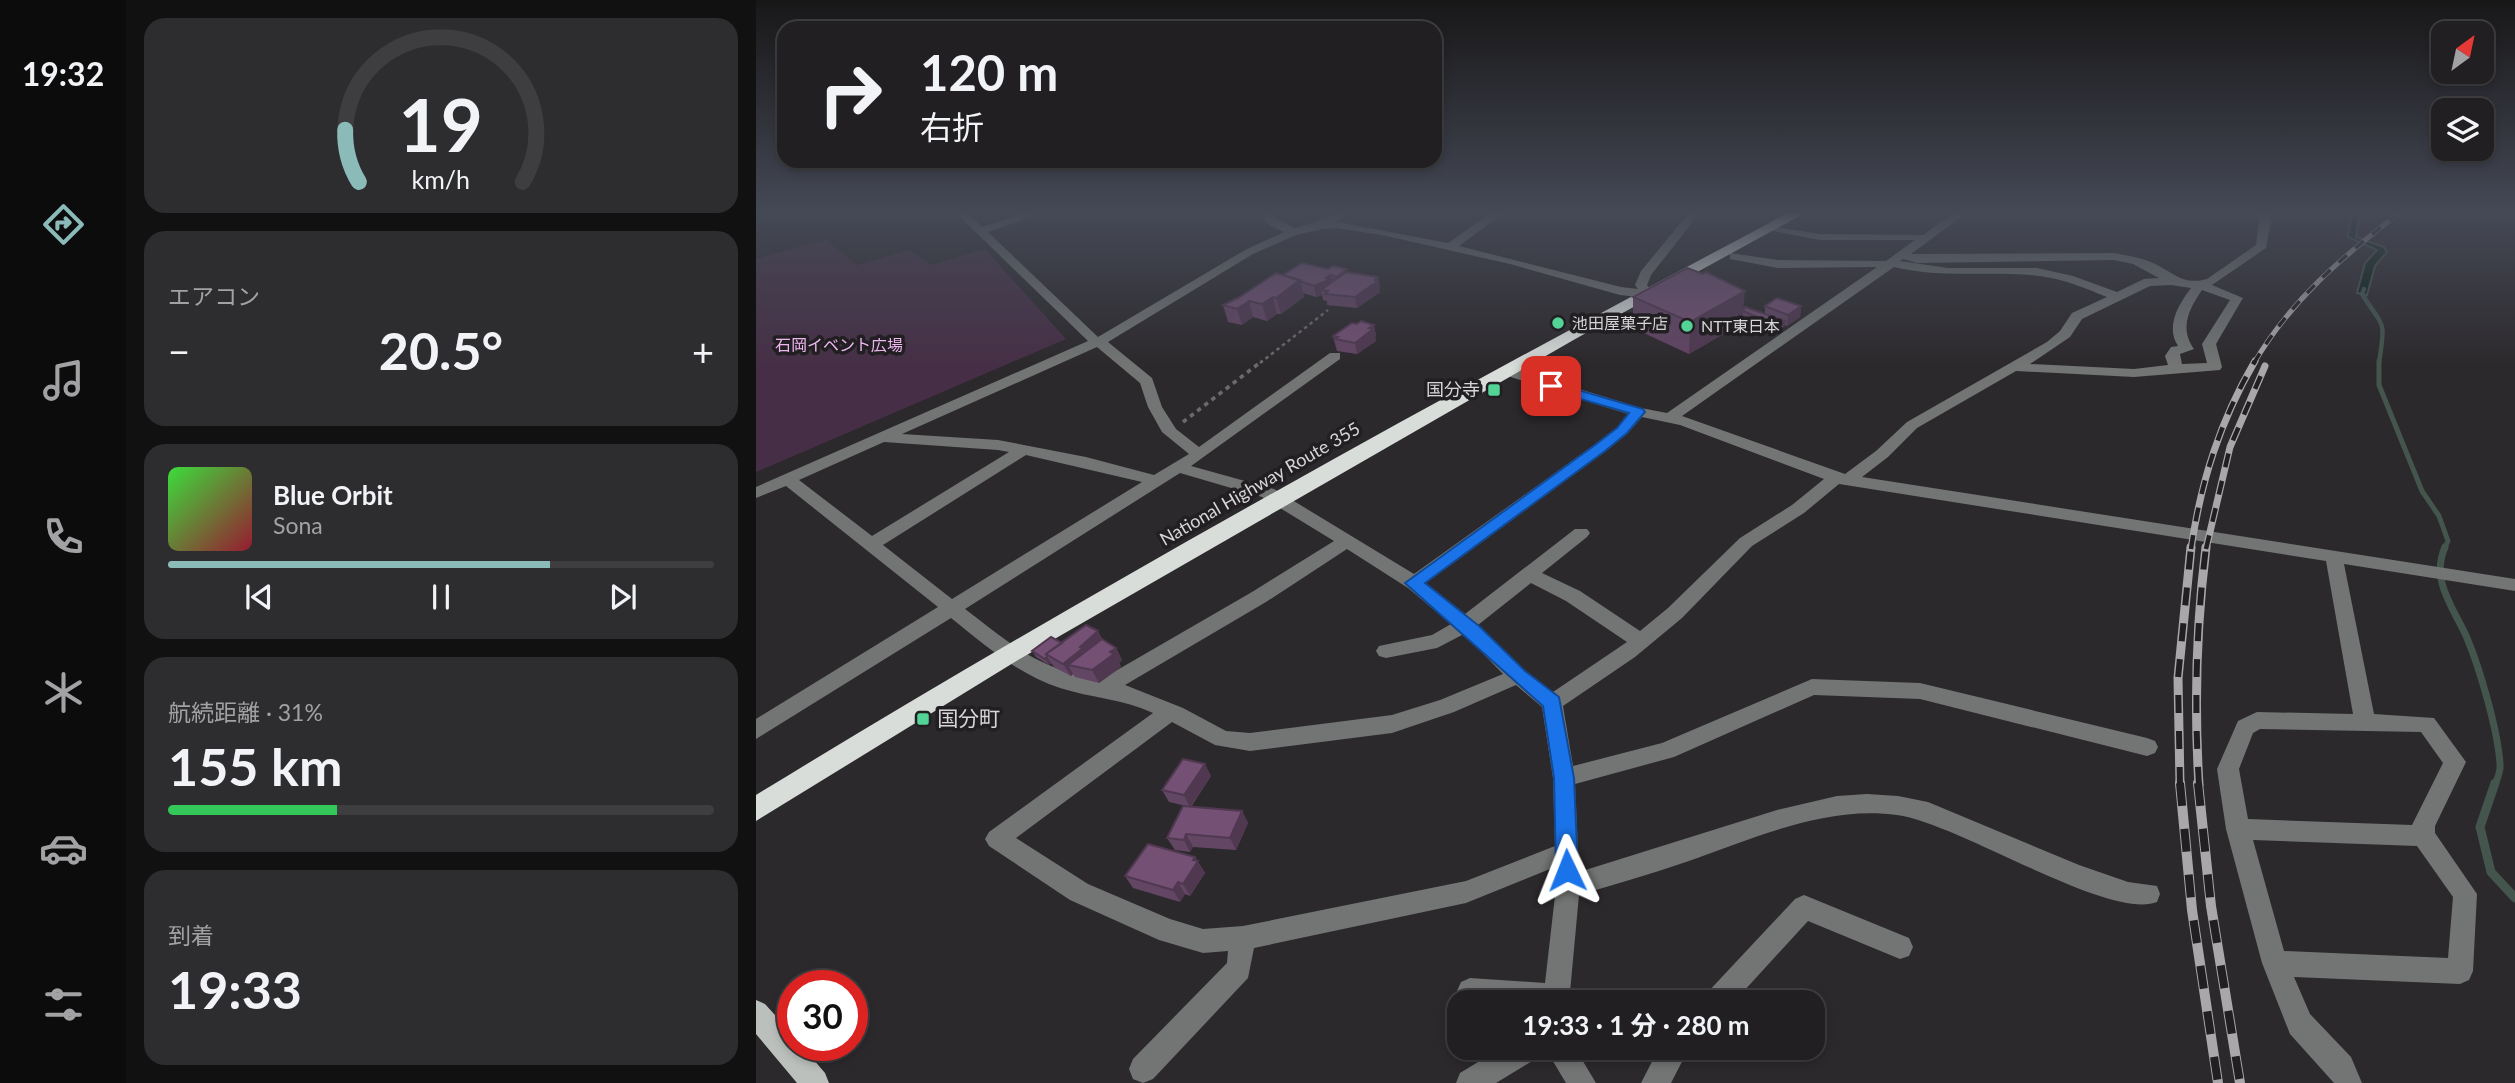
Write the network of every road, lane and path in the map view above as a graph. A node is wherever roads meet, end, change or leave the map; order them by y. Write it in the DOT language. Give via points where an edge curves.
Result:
graph roads {
  1 [pos="1014,265"];
  2 [pos="1230,265"];
  3 [pos="1518,265"];
  4 [pos="1654,265"];
  5 [pos="1703,265"];
  6 [pos="1891,265"];
  7 [pos="1904,265"];
  8 [pos="2085,265"];
  9 [pos="2092,265"];
  10 [pos="2135,265"];
  11 [pos="2237,265"];
  12 [pos="2061,276"];
  13 [pos="2171,281"];
  14 [pos="2152,282"];
  15 [pos="2199,285"];
  16 [pos="1648,294"];
  17 [pos="2119,298"];
  18 [pos="1328,310"];
  19 [pos="1096,342"];
  20 [pos="1335,356"];
  21 [pos="2014,367"];
  22 [pos="2176,368"];
  23 [pos="1506,371"];
  24 [pos="1638,412"];
  25 [pos="1671,417"];
  26 [pos="1170,432"];
  27 [pos="881,438"];
  28 [pos="1024,450"];
  29 [pos="1199,454"];
  30 [pos="1178,467"];
  31 [pos="1843,478"];
  32 [pos="787,479"];
  33 [pos="1154,480"];
  34 [pos="756,493"];
  35 [pos="1281,500"];
  36 [pos="1581,533"];
  37 [pos="1348,541"];
  38 [pos="871,545"];
  39 [pos="2334,558"];
  40 [pos="1531,575"];
  41 [pos="1413,583"];
  42 [pos="2515,586"];
  43 [pos="953,607"];
  44 [pos="1465,625"];
  45 [pos="1641,641"];
  46 [pos="1386,651"];
  47 [pos="1010,654"];
  48 [pos="1518,676"];
  49 [pos="1102,689"];
  50 [pos="1552,703"];
  51 [pos="1169,713"];
  52 [pos="2365,724"];
  53 [pos="756,730"];
  54 [pos="2147,747"];
  55 [pos="1564,778"];
  56 [pos="756,809"];
  57 [pos="2238,829"];
  58 [pos="2423,836"];
  59 [pos="1566,852"];
  60 [pos="1567,887"];
  61 [pos="2148,894"];
  62 [pos="1243,938"];
  63 [pos="1900,947"];
  64 [pos="2275,963"];
  65 [pos="1557,990"];
  66 [pos="1727,990"];
  67 [pos="756,1013"];
  68 [pos="1507,1060"];
  69 [pos="1567,1060"];
  70 [pos="1668,1060"];
  71 [pos="1143,1069"];
  72 [pos="815,1083"];
  73 [pos="1470,1083"];
  74 [pos="1582,1083"];
  75 [pos="1655,1083"];
  76 [pos="2348,1083"];
  1 -- 19 [label="street"];
  2 -- 19 [label="street"];
  3 -- 16 [label="street"];
  4 -- 16 [label="street" via="1642,280"];
  5 -- 16 [label="highway, National Highway Route 355"];
  6 -- 25 [label="street"];
  7 -- 12 [label="street" via="1918,271"];
  8 -- 12 [label="street" via="2069,267"];
  9 -- 14 [label="street"];
  10 -- 13 [label="street" via="2152,268"];
  11 -- 15 [label="street"];
  12 -- 17 [label="street"];
  13 -- 14 [label="street"];
  13 -- 15 [label="street"];
  14 -- 17 [label="street"];
  15 -- 22 [label="street" via="2183,312 2178,334 2187,349 2176,349 2172,356"];
  15 -- 22 [label="street" via="2237,298 2209,344 2215,368"];
  16 -- 23 [label="highway, National Highway Route 355"];
  17 -- 21 [label="street" via="2077,316 2052,345"];
  18 -- 26 [label="path"];
  19 -- 26 [label="street" via="1147,381"];
  19 -- 27 [label="street"];
  20 -- 29 [label="street"];
  21 -- 22 [label="street" via="2134,373"];
  21 -- 31 [label="street" via="1912,425 1882,454"];
  23 -- 24 [label="street"];
  23 -- 35 [label="highway, National Highway Route 355"];
  24 -- 25 [label="street"];
  24 -- 41 [label="street" via="1600,448"];
  25 -- 31 [label="street"];
  26 -- 29 [label="street"];
  27 -- 28 [label="street"];
  27 -- 32 [label="street"];
  28 -- 33 [label="street"];
  28 -- 38 [label="street"];
  29 -- 30 [label="street"];
  30 -- 33 [label="street"];
  30 -- 35 [label="street"];
  31 -- 39 [label="street"];
  31 -- 45 [label="street" via="1746,542"];
  32 -- 34 [label="street"];
  32 -- 38 [label="street"];
  33 -- 43 [label="street"];
  35 -- 37 [label="street"];
  35 -- 47 [label="highway, National Highway Route 355"];
  36 -- 40 [label="street"];
  37 -- 41 [label="street"];
  37 -- 49 [label="street"];
  38 -- 43 [label="street"];
  39 -- 42 [label="street"];
  39 -- 52 [label="street"];
  40 -- 44 [label="street"];
  40 -- 45 [label="street" via="1573,596"];
  41 -- 44 [label="street"];
  43 -- 47 [label="street"];
  43 -- 53 [label="street"];
  44 -- 46 [label="street" via="1437,641"];
  44 -- 48 [label="street"];
  45 -- 50 [label="street"];
  47 -- 49 [label="street" via="1063,681"];
  47 -- 56 [label="highway, National Highway Route 355"];
  48 -- 50 [label="street"];
  48 -- 51 [label="street" via="1392,724 1250,742 1223,739"];
  49 -- 51 [label="street" via="1133,695"];
  50 -- 55 [label="street"];
  51 -- 62 [label="street" via="997,839 1079,892 1127,915 1203,941"];
  52 -- 57 [label="street" via="2256,720 2245,727 2228,769"];
  52 -- 58 [label="street" via="2427,724 2455,762 2423,826"];
  54 -- 55 [label="street" via="1920,691 1812,687 1666,751"];
  55 -- 59 [label="street"];
  57 -- 58 [label="street"];
  57 -- 64 [label="street"];
  58 -- 64 [label="street" via="2465,894 2460,971"];
  59 -- 60 [label="street"];
  59 -- 62 [label="street" via="1466,892"];
  60 -- 61 [label="street" via="1772,820 1828,807 1874,803 1928,812 2085,879 2128,893"];
  60 -- 65 [label="street"];
  62 -- 71 [label="street" via="1239,969"];
  63 -- 66 [label="street" via="1804,908"];
  64 -- 76 [label="street" via="2300,1024 2341,1067"];
  67 -- 72 [label="main road"];
  68 -- 73 [label="street"];
  69 -- 74 [label="street"];
  70 -- 75 [label="street"];
}
